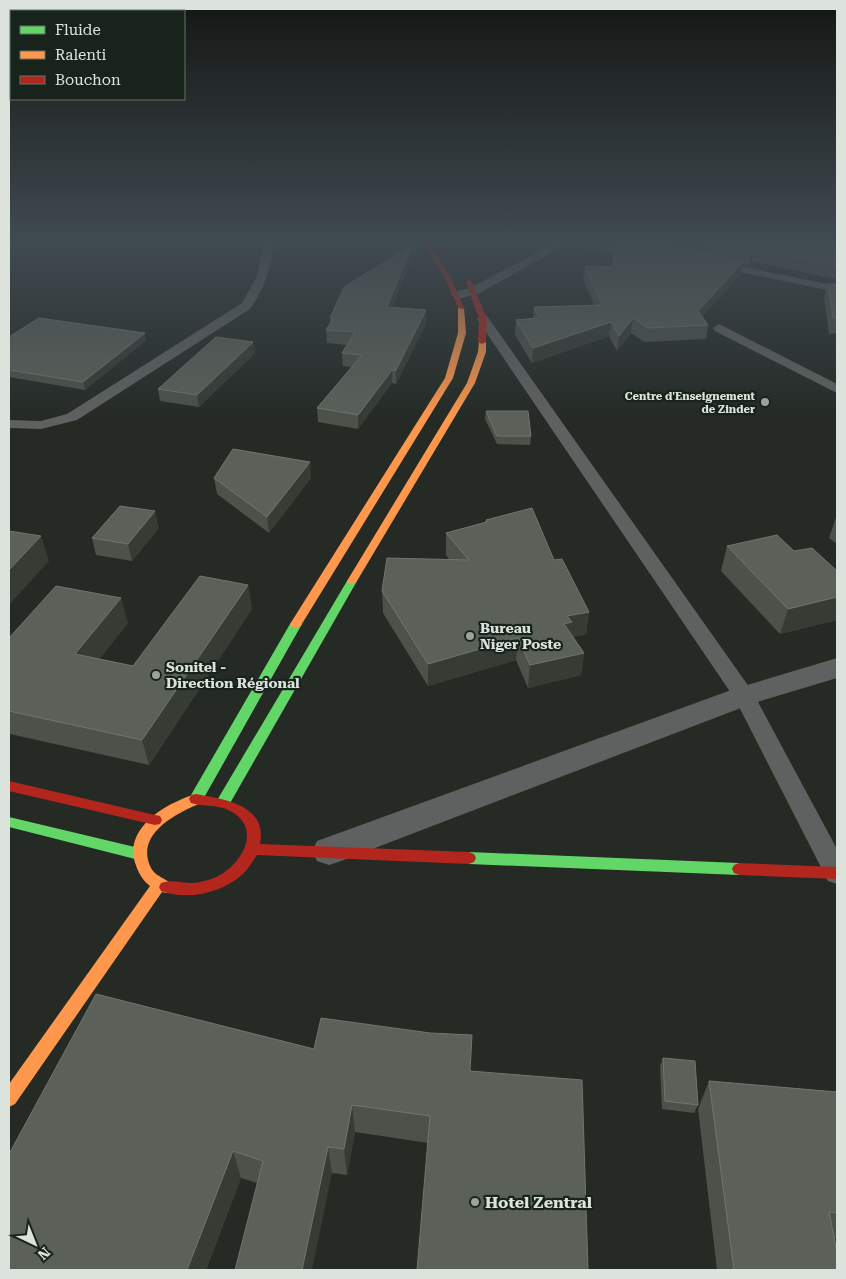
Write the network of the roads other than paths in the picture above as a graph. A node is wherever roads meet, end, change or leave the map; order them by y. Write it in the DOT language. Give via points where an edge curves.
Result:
graph roads {
  1 [pos="249,302"];
  2 [pos="459,302"];
  3 [pos="477,302"];
  4 [pos="483,319"];
  5 [pos="718,328"];
  6 [pos="837,389"];
  7 [pos="9,424"];
  8 [pos="837,668"];
  9 [pos="744,696"];
  10 [pos="9,786"];
  11 [pos="196,799"];
  12 [pos="224,801"];
  13 [pos="155,820"];
  14 [pos="9,822"];
  15 [pos="253,849"];
  16 [pos="330,851"];
  17 [pos="139,854"];
  18 [pos="837,873"];
  19 [pos="159,884"];
  20 [pos="9,1098"];
  1 -- 7 [label="lane" via="72,417 54,424 31,427"];
  2 -- 11 [label="main road" via="463,316 449,378 271,665"];
  3 -- 4 [label="main road"];
  4 -- 9 [label="lane"];
  4 -- 12 [label="main road" via="482,352 472,383"];
  5 -- 6 [label="lane"];
  8 -- 9 [label="street"];
  9 -- 16 [label="street"];
  9 -- 18 [label="lane"];
  10 -- 13 [label="main road"];
  11 -- 12 [label="main road"];
  11 -- 13 [label="main road" via="181,803"];
  12 -- 15 [label="main road" via="242,810 253,824"];
  13 -- 17 [label="main road" via="143,836"];
  14 -- 17 [label="main road"];
  15 -- 16 [label="main road"];
  15 -- 19 [label="main road" via="245,864 232,877 214,886 194,891 175,890"];
  16 -- 18 [label="main road"];
  17 -- 19 [label="main road" via="144,871"];
  19 -- 20 [label="main road"];
}
